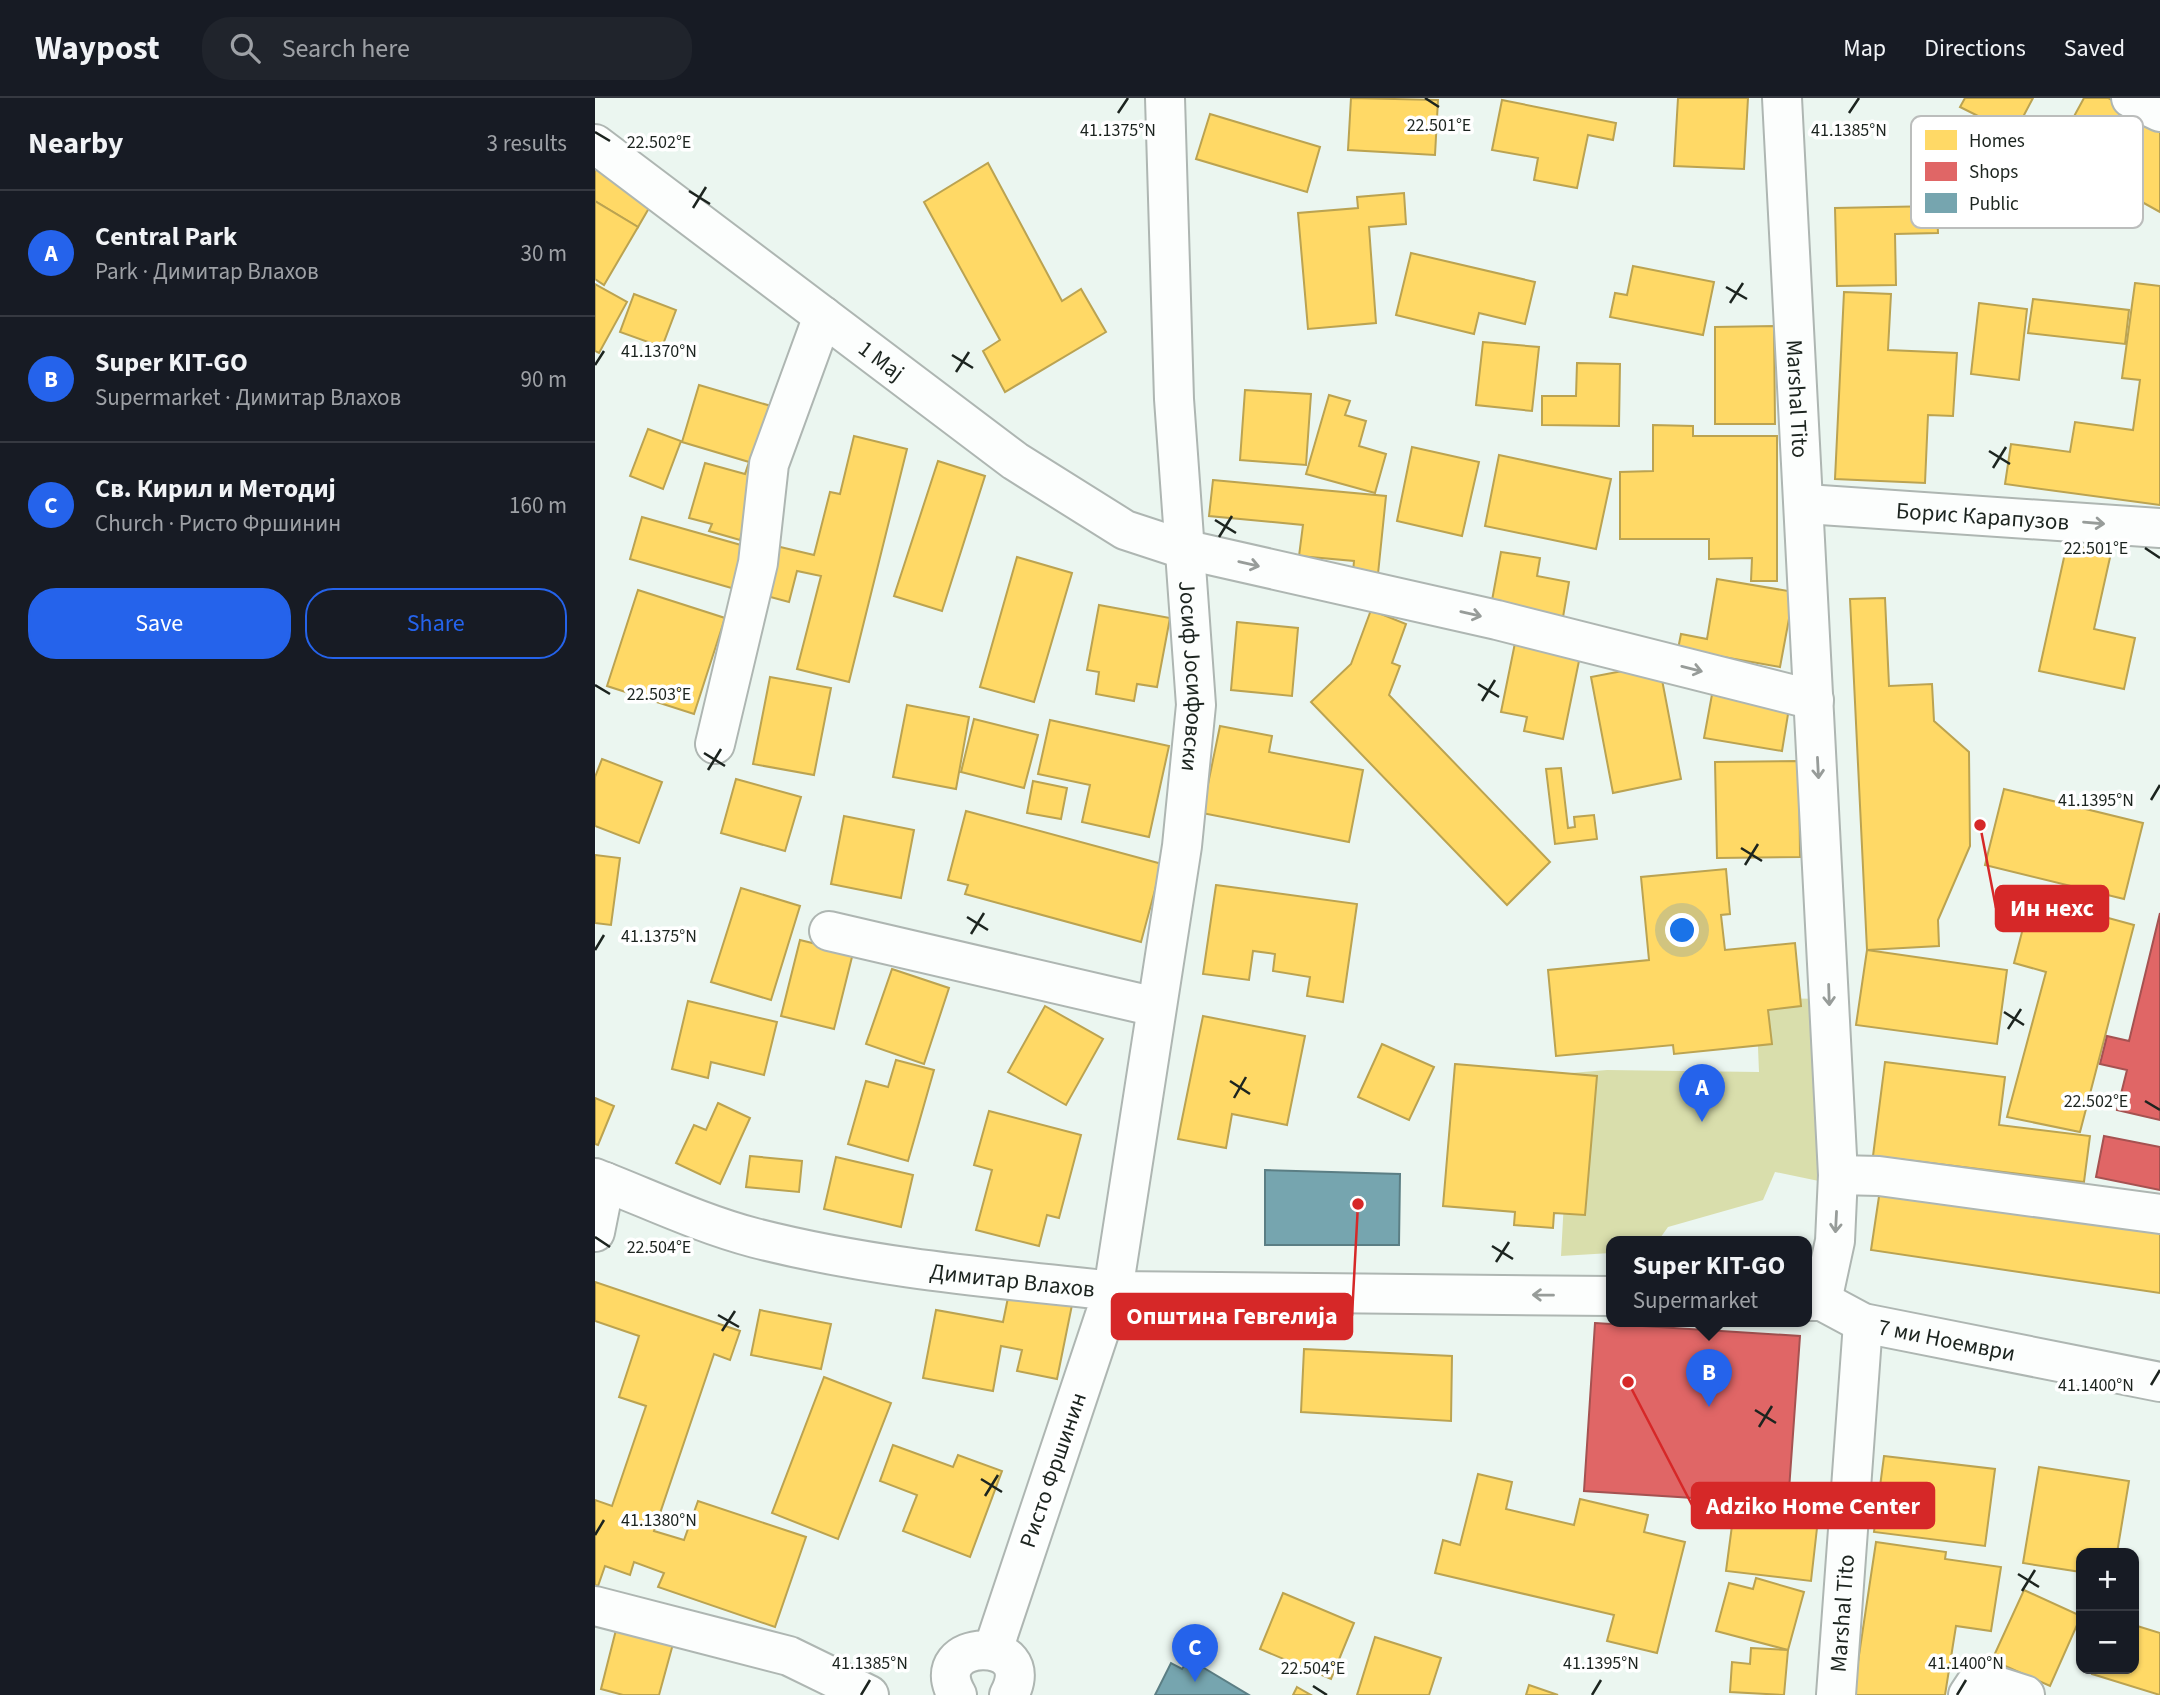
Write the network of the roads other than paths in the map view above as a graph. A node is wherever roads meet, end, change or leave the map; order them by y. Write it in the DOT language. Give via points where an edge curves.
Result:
graph roads {
  1 [pos="1165,98"];
  2 [pos="1783,98"];
  3 [pos="2131,98"];
  4 [pos="2160,112"];
  5 [pos="595,144"];
  6 [pos="823,316"];
  7 [pos="1806,504"];
  8 [pos="2160,528"];
  9 [pos="1183,549"];
  10 [pos="1814,700"];
  11 [pos="715,744"];
  12 [pos="829,931"];
  13 [pos="1156,1007"];
  14 [pos="1838,1175"];
  15 [pos="600,1180"];
  16 [pos="2160,1214"];
  17 [pos="595,1233"];
  18 [pos="1113,1291"];
  19 [pos="1606,1296"];
  20 [pos="1815,1301"];
  21 [pos="1863,1323"];
  22 [pos="2160,1382"];
  23 [pos="595,1606"];
  24 [pos="993,1650"];
  25 [pos="952,1693"];
  26 [pos="869,1695"];
  27 [pos="1009,1695"];
  28 [pos="1836,1695"];
  29 [pos="1968,1695"];
  30 [pos="2025,1695"];
  1 -- 9 [label="street, Јосиф Јосифовски"];
  2 -- 7 [label="street, Marshal Tito"];
  3 -- 4 [label="street"];
  5 -- 6 [label="street, 1 Мај"];
  6 -- 9 [label="street, 1 Мај" via="1015,461 1125,530"];
  6 -- 11 [label="street" via="769,464 758,563"];
  7 -- 8 [label="street, Борис Карапузов, one-way"];
  7 -- 10 [label="street, Marshal Tito"];
  9 -- 10 [label="street, 1 Мај, one-way" via="1497,620"];
  9 -- 13 [label="street, Јосиф Јосифовски" via="1196,705 1190,783"];
  10 -- 14 [label="street, Marshal Tito, one-way"];
  12 -- 13 [label="street"];
  13 -- 18 [label="street, Јосиф Јосифовски"];
  14 -- 16 [label="street" via="1879,1176"];
  14 -- 20 [label="street, Marshal Tito, one-way" via="1835,1241"];
  15 -- 17 [label="street"];
  15 -- 18 [label="street, Димитар Влахов" via="751,1237 844,1258"];
  19 -- 18 [label="street, Димитар Влахов, one-way"];
  18 -- 24 [label="street, Ристо Фршинин"];
  20 -- 21 [label="street, 7 ми Ноември"];
  21 -- 22 [label="street, 7 ми Ноември"];
  21 -- 28 [label="street, Marshal Tito"];
  23 -- 26 [label="street" via="789,1656"];
  24 -- 25 [label="street" via="981,1648 961,1657 952,1678"];
  24 -- 27 [label="street" via="1002,1654 1013,1670"];
  29 -- 30 [label="street" via="1978,1680"];
}
